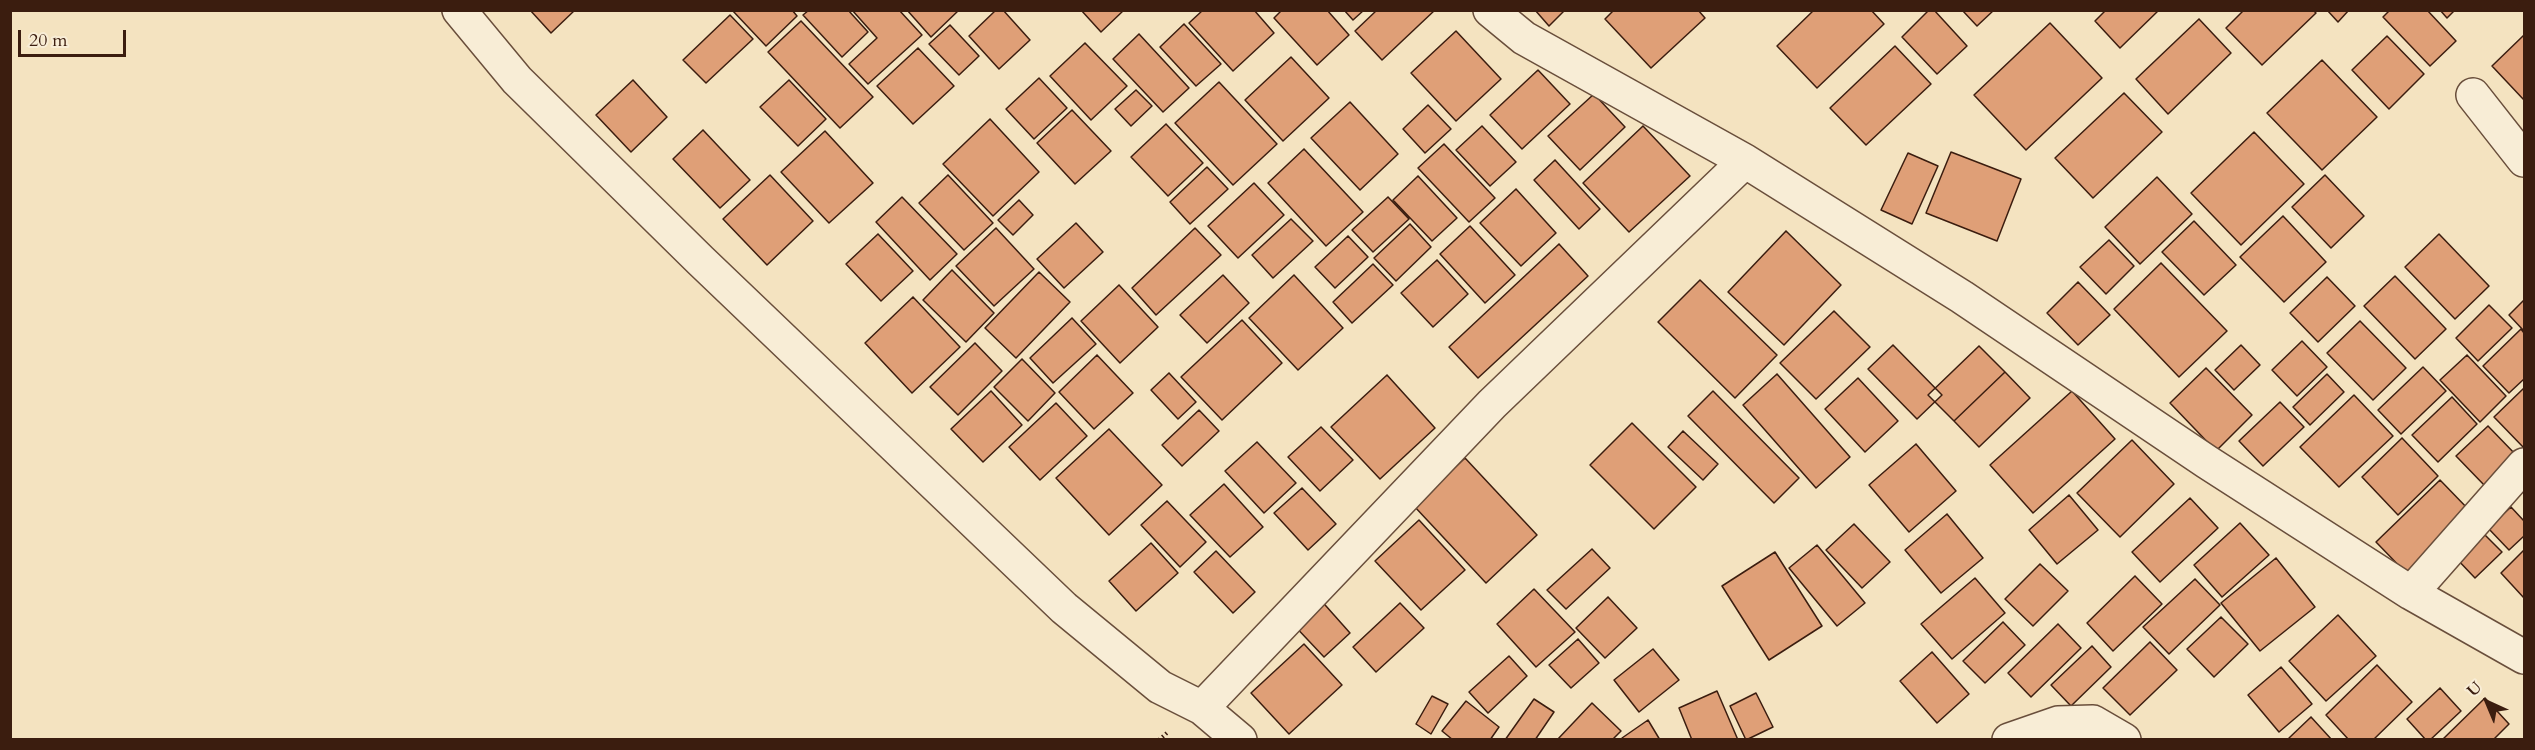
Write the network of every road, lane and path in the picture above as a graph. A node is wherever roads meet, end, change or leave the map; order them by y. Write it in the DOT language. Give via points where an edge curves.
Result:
graph roads {
  1 [pos="459,10"];
  2 [pos="1490,10"];
  3 [pos="2473,95"];
  4 [pos="2524,160"];
  5 [pos="1745,161"];
  6 [pos="2524,465"];
  7 [pos="2411,593"];
  8 [pos="2524,657"];
  9 [pos="1202,708"];
  10 [pos="1240,740"];
  11 [pos="2009,740"];
  12 [pos="2124,740"];
  1 -- 9 [label="street" via="517,80 1064,608 1161,687"];
  2 -- 5 [label="street" via="1524,38"];
  3 -- 4 [label="street"];
  5 -- 7 [label="street" via="1962,297"];
  5 -- 9 [label="street" via="1492,404"];
  6 -- 7 [label="street"];
  7 -- 8 [label="street"];
  9 -- 10 [label="street"];
  11 -- 12 [label="street" via="2058,723 2081,722 2093,722"];
}
